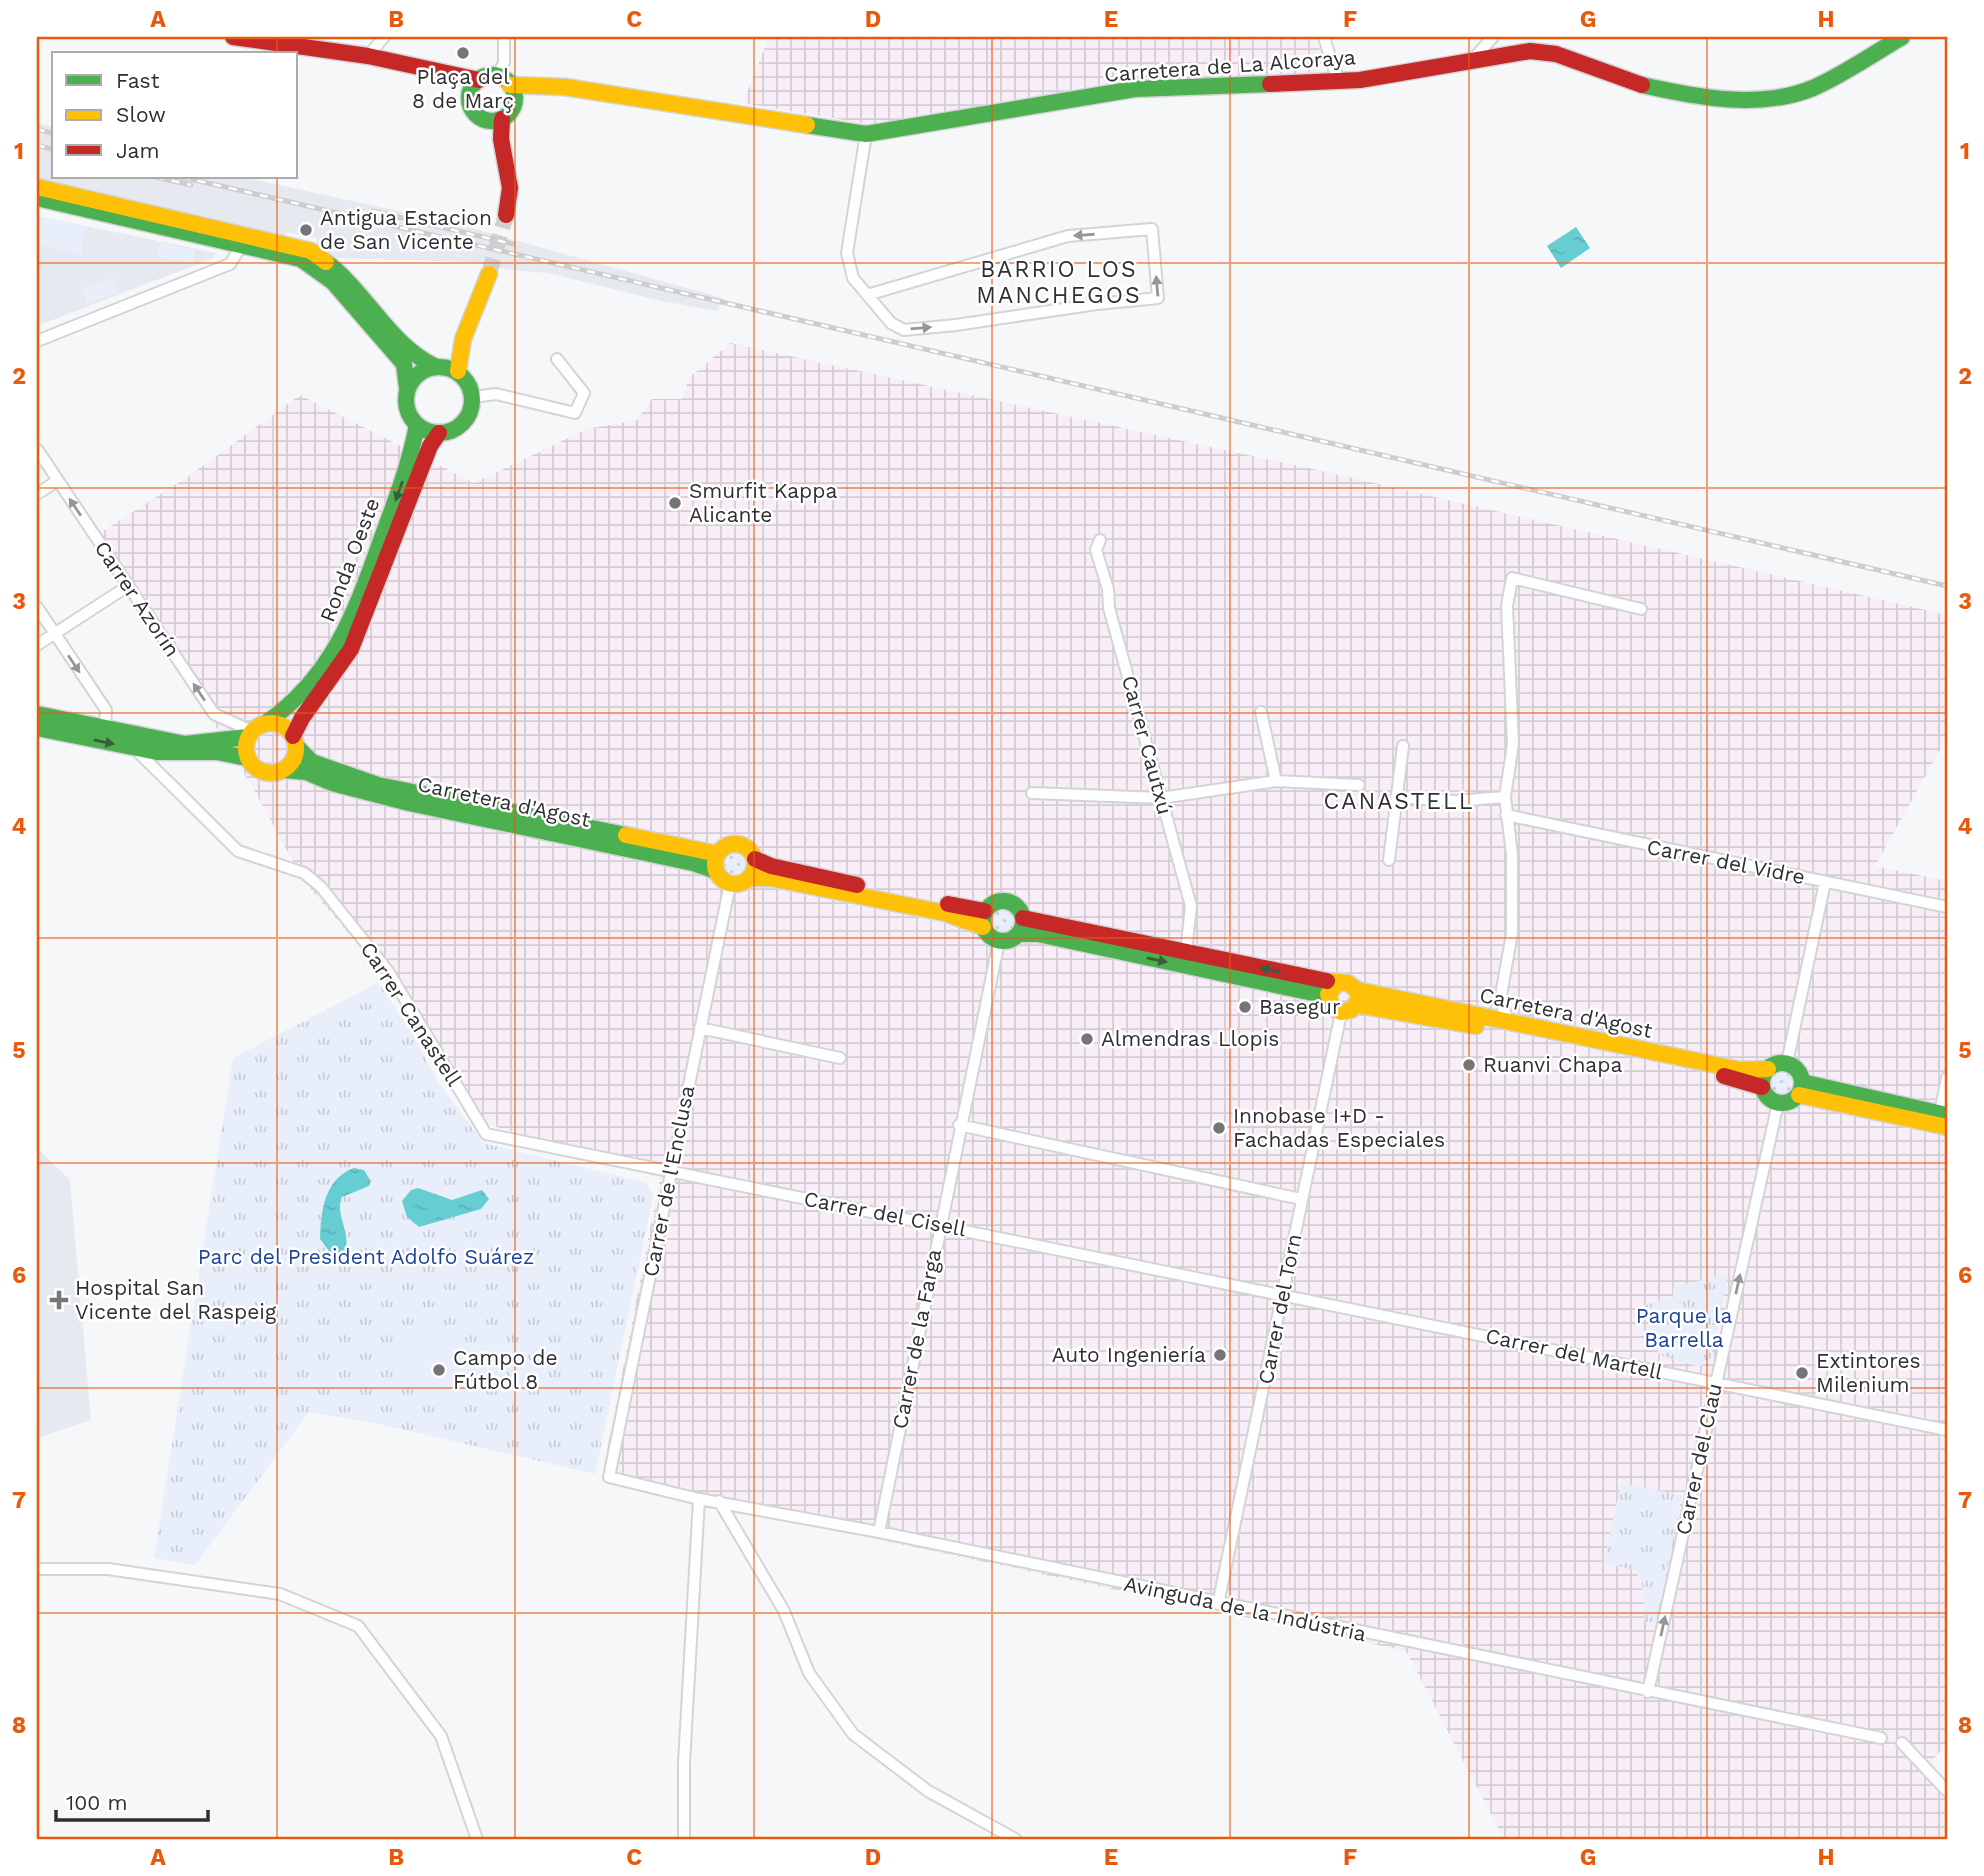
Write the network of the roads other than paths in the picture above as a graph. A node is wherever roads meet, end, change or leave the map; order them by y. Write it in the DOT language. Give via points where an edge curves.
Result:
graph roads {
  1 [pos="237,37"];
  2 [pos="384,37"];
  3 [pos="504,37"];
  4 [pos="1324,37"];
  5 [pos="1493,37"];
  6 [pos="1902,37"];
  7 [pos="309,43"];
  8 [pos="368,56"];
  9 [pos="1472,60"];
  10 [pos="504,81"];
  11 [pos="1341,81"];
  12 [pos="474,85"];
  13 [pos="543,88"];
  14 [pos="515,102"];
  15 [pos="496,120"];
  16 [pos="866,134"];
  17 [pos="37,187"];
  18 [pos="37,198"];
  19 [pos="506,215"];
  20 [pos="241,246"];
  21 [pos="489,274"];
  22 [pos="867,295"];
  23 [pos="37,341"];
  24 [pos="557,359"];
  25 [pos="445,368"];
  26 [pos="407,388"];
  27 [pos="473,397"];
  28 [pos="417,425"];
  29 [pos="439,433"];
  30 [pos="37,449"];
  31 [pos="57,481"];
  32 [pos="37,494"];
  33 [pos="1100,540"];
  34 [pos="128,586"];
  35 [pos="37,607"];
  36 [pos="1641,609"];
  37 [pos="55,634"];
  38 [pos="37,645"];
  39 [pos="1261,712"];
  40 [pos="37,714"];
  41 [pos="37,728"];
  42 [pos="105,728"];
  43 [pos="255,730"];
  44 [pos="295,742"];
  45 [pos="1403,746"];
  46 [pos="134,748"];
  47 [pos="247,758"];
  48 [pos="284,770"];
  49 [pos="1276,781"];
  50 [pos="1359,785"];
  51 [pos="1032,793"];
  52 [pos="1396,797"];
  53 [pos="1505,797"];
  54 [pos="1161,798"];
  55 [pos="1506,815"];
  56 [pos="755,859"];
  57 [pos="1389,860"];
  58 [pos="717,862"];
  59 [pos="750,878"];
  60 [pos="1825,882"];
  61 [pos="730,884"];
  62 [pos="1947,907"];
  63 [pos="1023,918"];
  64 [pos="984,919"];
  65 [pos="1018,934"];
  66 [pos="999,940"];
  67 [pos="1186,952"];
  68 [pos="1337,984"];
  69 [pos="1358,997"];
  70 [pos="1328,999"];
  71 [pos="1500,1001"];
  72 [pos="1341,1013"];
  73 [pos="1482,1016"];
  74 [pos="1509,1022"];
  75 [pos="700,1028"];
  76 [pos="840,1058"];
  77 [pos="1787,1063"];
  78 [pos="1768,1069"];
  79 [pos="1947,1078"];
  80 [pos="1762,1087"];
  81 [pos="1800,1088"];
  82 [pos="1778,1103"];
  83 [pos="1945,1119"];
  84 [pos="959,1125"];
  85 [pos="486,1134"];
  86 [pos="671,1169"];
  87 [pos="1301,1199"];
  88 [pos="939,1224"];
  89 [pos="1283,1296"];
  90 [pos="1716,1384"];
  91 [pos="1947,1430"];
  92 [pos="609,1477"];
  93 [pos="699,1499"];
  94 [pos="719,1501"];
  95 [pos="879,1532"];
  96 [pos="37,1569"];
  97 [pos="1218,1604"];
  98 [pos="1648,1692"];
  99 [pos="1881,1738"];
  100 [pos="1902,1743"];
  101 [pos="1947,1791"];
  102 [pos="477,1839"];
  103 [pos="684,1839"];
  104 [pos="1015,1839"];
  1 -- 7 [label="main road"];
  2 -- 8 [label="street"];
  3 -- 10 [label="street"];
  4 -- 11 [label="street"];
  5 -- 9 [label="street"];
  6 -- 9 [label="main road, Carretera de La Alcoraya" via="1812,88 1777,97 1700,98 1540,52 1510,52"];
  7 -- 8 [label="main road"];
  8 -- 12 [label="main road" via="449,72"];
  9 -- 11 [label="main road, Carretera de La Alcoraya"];
  10 -- 12 [label="main road"];
  10 -- 13 [label="main road, Carretera de La Alcoraya"];
  10 -- 14 [label="main road"];
  11 -- 16 [label="main road, Carretera de La Alcoraya" via="1135,89"];
  12 -- 15 [label="main road" via="474,113"];
  13 -- 14 [label="main road, Carretera de La Alcoraya"];
  13 -- 16 [label="main road, Carretera de La Alcoraya" via="565,87"];
  14 -- 15 [label="main road" via="509,114"];
  15 -- 19 [label="main road" via="510,188"];
  16 -- 22 [label="street" via="847,253 853,278"];
  17 -- 25 [label="main road" via="311,251 343,275 413,356"];
  18 -- 20 [label="main road"];
  20 -- 23 [label="street" via="230,264"];
  20 -- 26 [label="main road" via="301,259 333,282 404,364"];
  21 -- 25 [label="main road" via="463,339"];
  22 -- 22 [label="street, one-way" via="891,323 904,330 1158,298 1152,229 1068,236"];
  24 -- 27 [label="street" via="584,393 575,413 496,394"];
  25 -- 26 [label="main road" via="419,372"];
  25 -- 27 [label="main road" via="468,382"];
  26 -- 28 [label="main road" via="405,403"];
  27 -- 29 [label="main road" via="463,424"];
  28 -- 29 [label="main road"];
  28 -- 43 [label="main road, Ronda Oeste, one-way" via="407,468 346,633 291,708"];
  29 -- 44 [label="main road, Ronda Oeste" via="351,649 302,718"];
  30 -- 31 [label="street, Carrer Azorín"];
  31 -- 32 [label="street"];
  34 -- 31 [label="street, Carrer Azorín, one-way"];
  33 -- 54 [label="street, Carrer Cautxú" via="1096,550"];
  34 -- 37 [label="street"];
  43 -- 34 [label="street, Carrer Azorín, one-way" via="214,714"];
  35 -- 37 [label="street"];
  36 -- 53 [label="street" via="1511,578 1507,606 1513,744"];
  37 -- 38 [label="street"];
  37 -- 42 [label="street, one-way" via="106,710"];
  39 -- 49 [label="street"];
  40 -- 42 [label="main road"];
  41 -- 46 [label="main road, one-way"];
  42 -- 43 [label="main road" via="185,744"];
  43 -- 44 [label="main road" via="282,725"];
  43 -- 47 [label="main road"];
  44 -- 48 [label="main road" via="293,760"];
  44 -- 58 [label="main road, Carretera d'Agost" via="312,762 378,785"];
  45 -- 52 [label="street"];
  46 -- 47 [label="main road"];
  46 -- 85 [label="street, Carrer Canastell" via="238,851 304,873 321,887 388,971"];
  47 -- 48 [label="main road" via="263,772"];
  48 -- 58 [label="main road, Carretera d'Agost" via="306,772 369,794 693,863"];
  49 -- 50 [label="street"];
  49 -- 54 [label="street"];
  51 -- 54 [label="street"];
  52 -- 53 [label="street" via="1455,801"];
  52 -- 57 [label="street"];
  53 -- 55 [label="street"];
  54 -- 67 [label="street, Carrer Cautxú" via="1191,906"];
  55 -- 60 [label="street, Carrer del Vidre"];
  55 -- 71 [label="street" via="1512,933"];
  56 -- 58 [label="main road" via="747,848 734,844"];
  56 -- 59 [label="main road"];
  56 -- 64 [label="main road"];
  58 -- 61 [label="main road"];
  59 -- 61 [label="main road"];
  59 -- 64 [label="main road"];
  60 -- 62 [label="street, Carrer del Vidre"];
  60 -- 77 [label="street"];
  61 -- 75 [label="street, Carrer de l'Enclusa"];
  63 -- 64 [label="main road" via="1018,907 1007,901 995,902"];
  63 -- 65 [label="main road"];
  63 -- 67 [label="main road"];
  64 -- 66 [label="main road" via="992,938"];
  65 -- 66 [label="main road"];
  65 -- 70 [label="main road, one-way" via="1051,937"];
  66 -- 84 [label="street, Carrer de la Farga"];
  68 -- 67 [label="main road, one-way"];
  68 -- 69 [label="main road" via="1348,983"];
  68 -- 70 [label="main road"];
  69 -- 72 [label="main road" via="1354,1010"];
  69 -- 73 [label="main road, Carretera d'Agost"];
  69 -- 80 [label="main road, Carretera d'Agost" via="1377,1006"];
  70 -- 72 [label="main road"];
  71 -- 73 [label="street"];
  71 -- 74 [label="street"];
  72 -- 87 [label="street, Carrer del Torn"];
  73 -- 74 [label="main road, Carretera d'Agost"];
  74 -- 78 [label="main road, Carretera d'Agost" via="1740,1070"];
  75 -- 76 [label="street"];
  75 -- 86 [label="street, Carrer de l'Enclusa"];
  77 -- 78 [label="main road"];
  77 -- 81 [label="main road" via="1799,1072"];
  78 -- 80 [label="main road"];
  79 -- 83 [label="street"];
  80 -- 82 [label="main road"];
  81 -- 82 [label="main road" via="1790,1102"];
  81 -- 83 [label="main road"];
  90 -- 82 [label="street, Carrer del Clau, one-way"];
  84 -- 87 [label="street"];
  84 -- 88 [label="street, Carrer de la Farga"];
  85 -- 86 [label="street, Carrer del Cisell"];
  86 -- 88 [label="street, Carrer del Cisell"];
  86 -- 92 [label="street, Carrer de l'Enclusa"];
  87 -- 89 [label="street, Carrer del Torn"];
  88 -- 89 [label="street, Carrer del Cisell"];
  88 -- 95 [label="street, Carrer de la Farga"];
  89 -- 90 [label="street, Carrer del Martell"];
  89 -- 97 [label="street, Carrer del Torn"];
  90 -- 91 [label="street, Carrer del Martell"];
  98 -- 90 [label="street, Carrer del Clau, one-way"];
  92 -- 93 [label="street, Avinguda de la Indústria"];
  93 -- 94 [label="street, Avinguda de la Indústria"];
  93 -- 103 [label="street"];
  94 -- 95 [label="street, Avinguda de la Indústria"];
  94 -- 104 [label="street" via="784,1611 808,1673 853,1734 928,1791"];
  95 -- 97 [label="street, Avinguda de la Indústria"];
  96 -- 102 [label="street" via="108,1569 280,1594 358,1626 442,1736"];
  97 -- 98 [label="street, Avinguda de la Indústria"];
  98 -- 99 [label="street, Avinguda de la Indústria"];
  100 -- 101 [label="street"];
}
